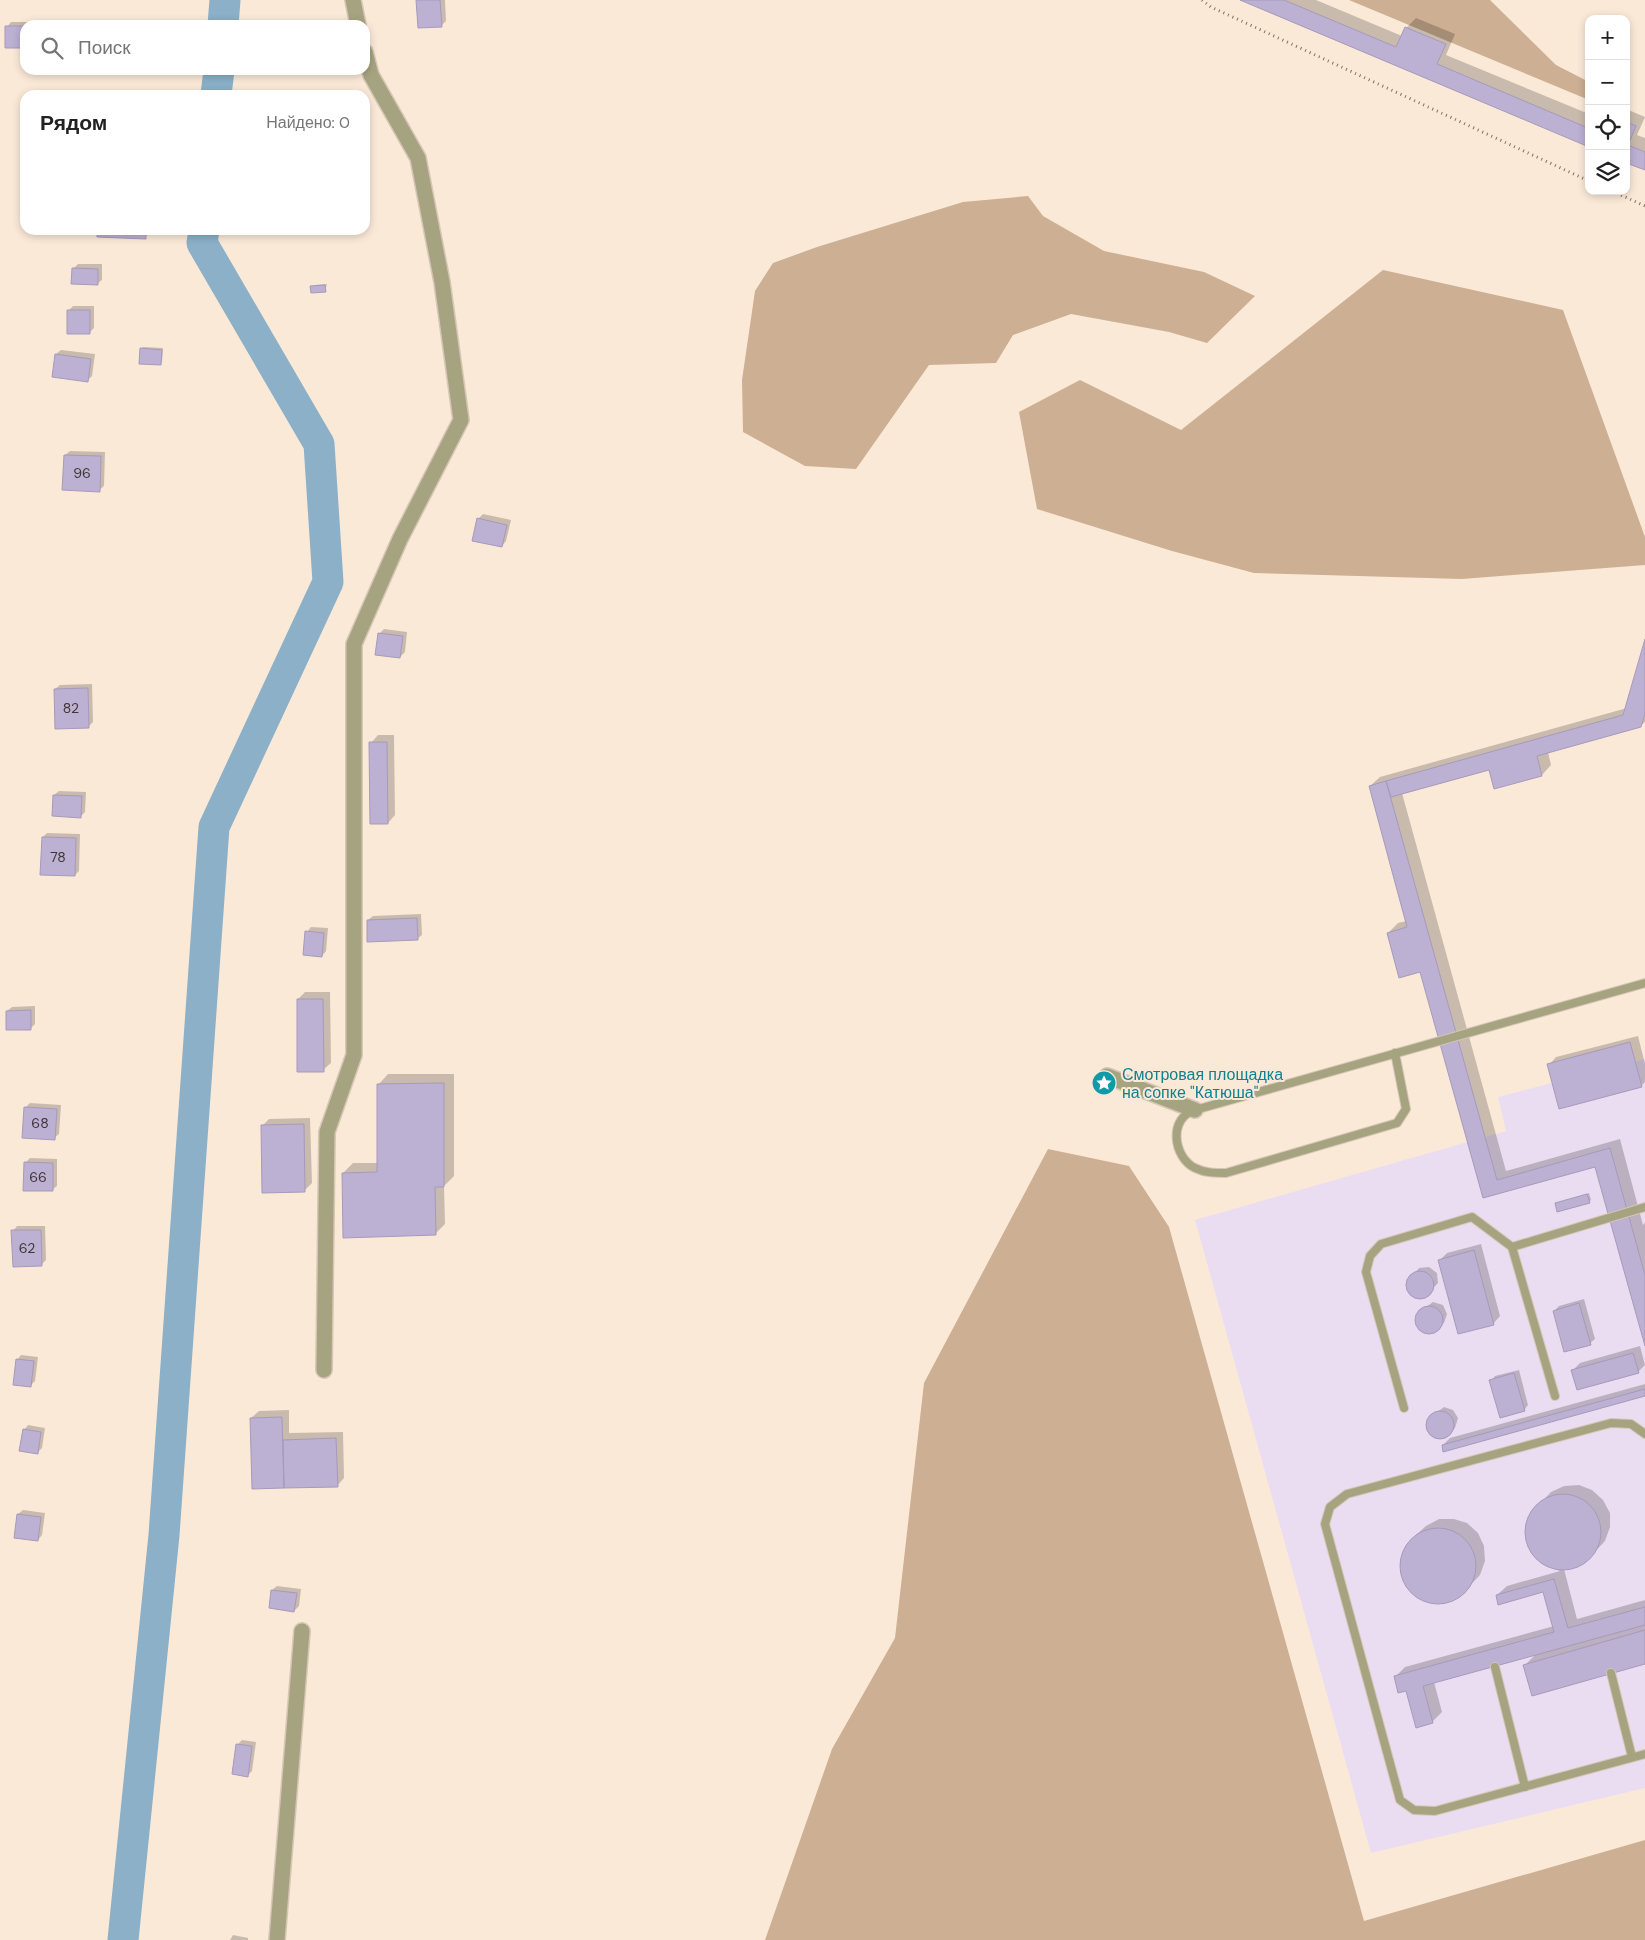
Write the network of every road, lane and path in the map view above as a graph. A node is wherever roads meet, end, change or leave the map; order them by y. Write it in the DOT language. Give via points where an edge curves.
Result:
graph roads {
  1 [pos="353,0"];
  2 [pos="1202,0"];
  3 [pos="357,20"];
  4 [pos="370,71"];
  5 [pos="1585,179"];
  6 [pos="1621,195"];
  7 [pos="1645,206"];
  8 [pos="1644,986"];
  9 [pos="1395,1053"];
  10 [pos="1104,1083"];
  11 [pos="1195,1110"];
  12 [pos="1645,1207"];
  13 [pos="1512,1247"];
  14 [pos="324,1370"];
  15 [pos="1555,1396"];
  16 [pos="1404,1408"];
  17 [pos="1645,1434"];
  18 [pos="302,1631"];
  19 [pos="1494,1666"];
  20 [pos="1611,1673"];
  21 [pos="1645,1754"];
  22 [pos="1632,1757"];
  23 [pos="1525,1787"];
  24 [pos="276,1940"];
  1 -- 3 [label="street"];
  2 -- 5 [label="path"];
  4 -- 14 [label="street" via="418,158 442,282 462,420 400,539 354,644 354,1055 327,1132"];
  6 -- 7 [label="path"];
  8 -- 9 [label="lane"];
  9 -- 11 [label="lane"];
  9 -- 11 [label="lane" via="1406,1109 1397,1123 1226,1173 1207,1173 1194,1168 1181,1154 1175,1138 1180,1121"];
  10 -- 11 [label="street" via="1107,1076"];
  12 -- 13 [label="lane"];
  13 -- 15 [label="lane"];
  13 -- 16 [label="lane" via="1472,1217 1382,1244 1370,1256 1366,1272"];
  17 -- 23 [label="lane" via="1631,1424 1611,1423 1347,1494 1330,1507 1325,1524 1400,1800 1414,1810 1435,1811"];
  18 -- 24 [label="street"];
  19 -- 23 [label="lane"];
  20 -- 22 [label="lane"];
  21 -- 22 [label="lane"];
  22 -- 23 [label="lane"];
}
